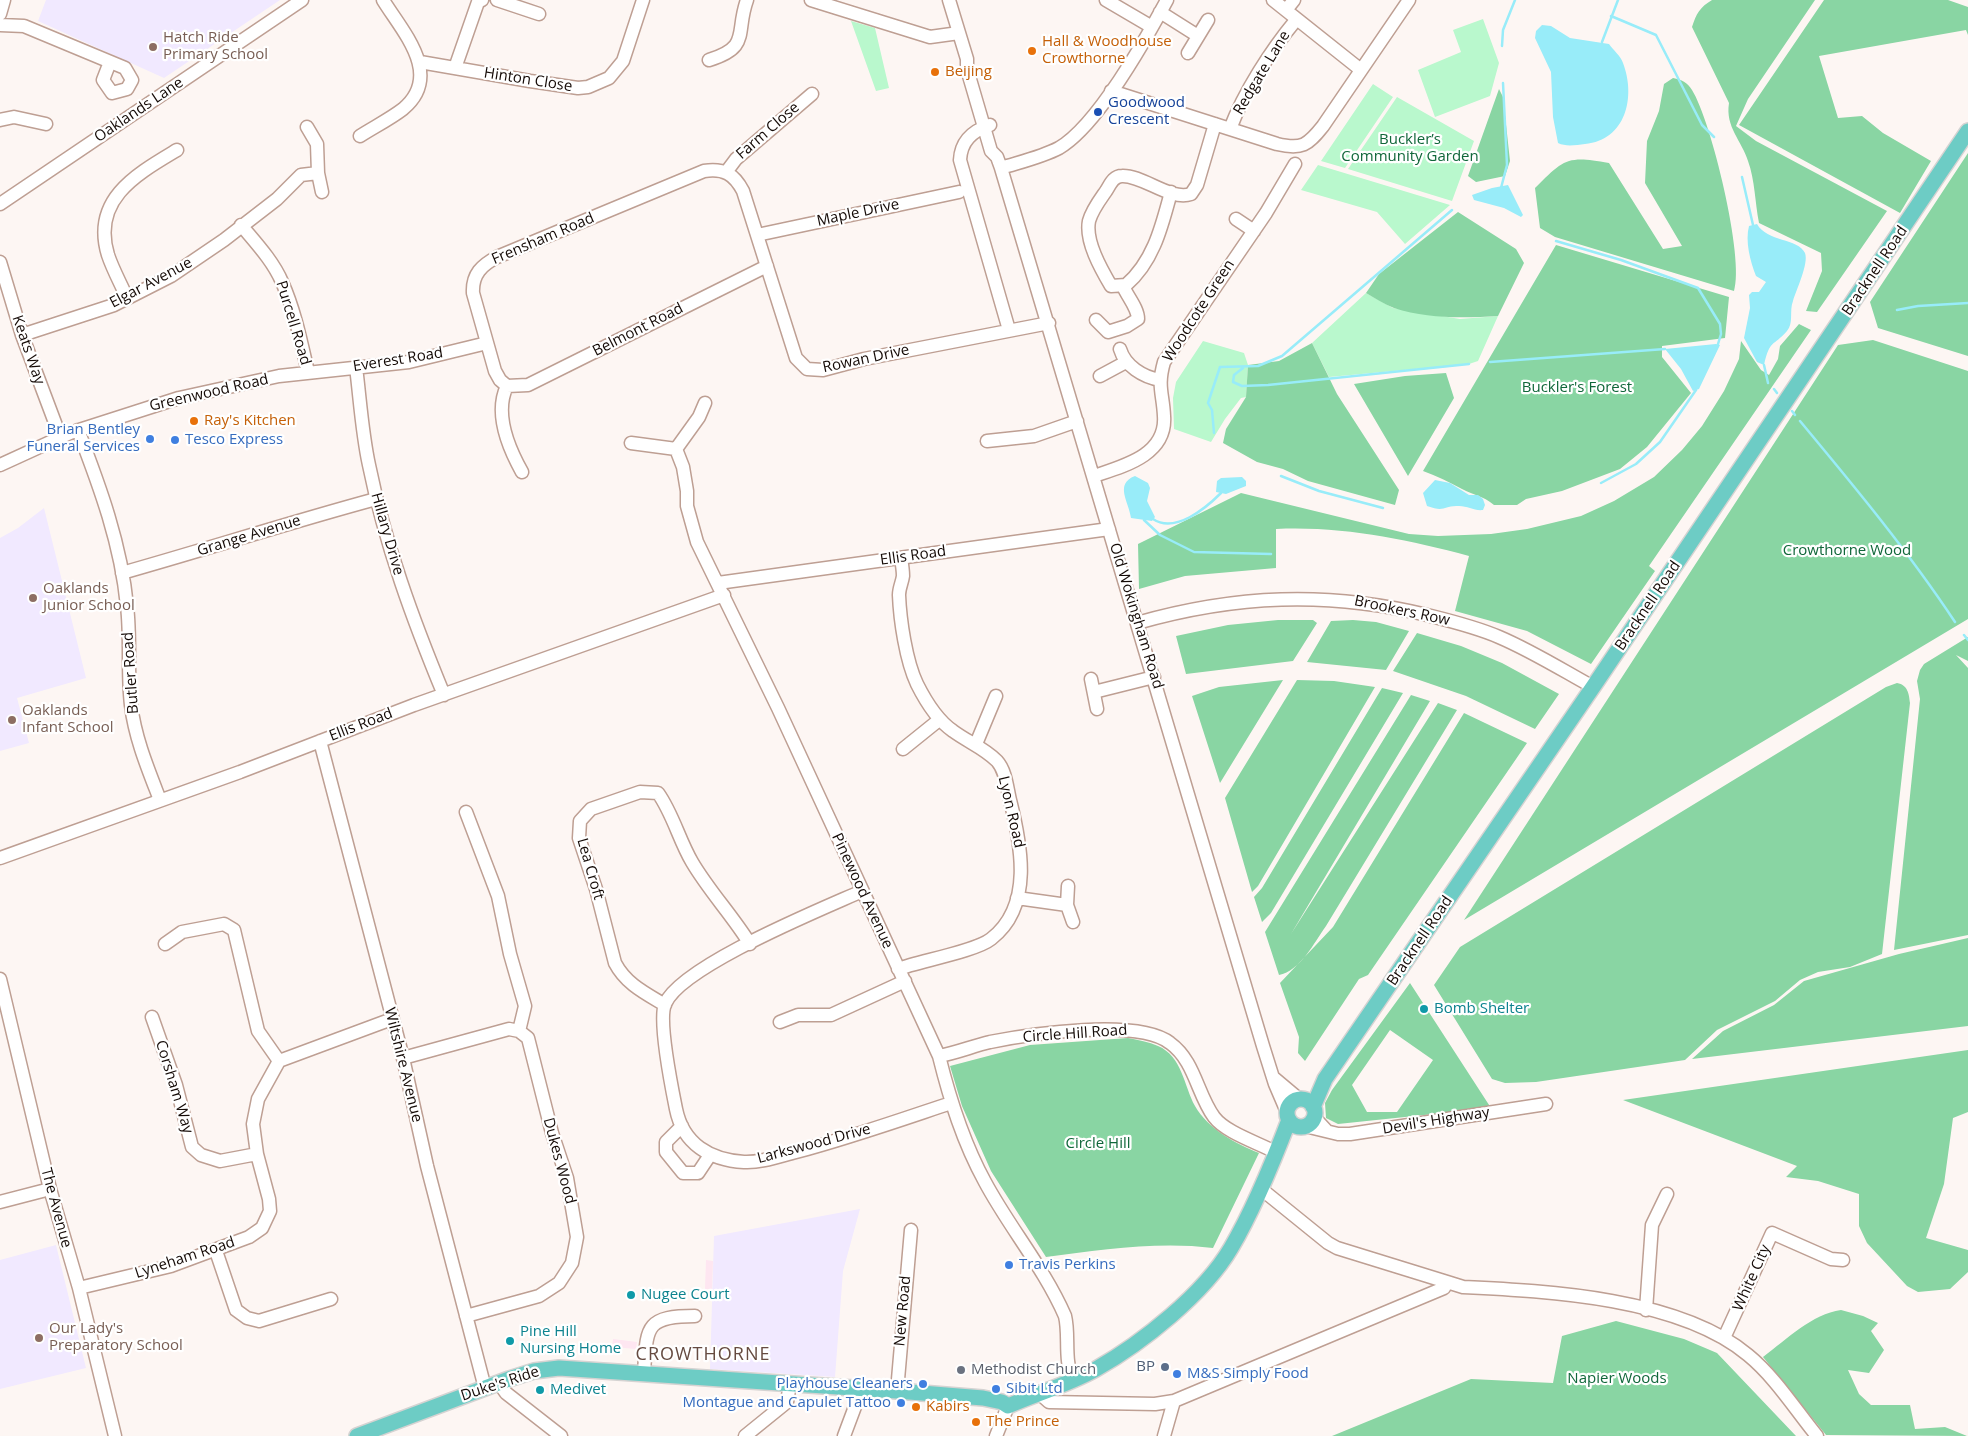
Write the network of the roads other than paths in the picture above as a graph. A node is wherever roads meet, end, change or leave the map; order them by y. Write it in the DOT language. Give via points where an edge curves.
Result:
graph roads {
  1 [pos="4,0"];
  2 [pos="302,0"];
  3 [pos="383,0"];
  4 [pos="482,0"];
  5 [pos="497,0"];
  6 [pos="644,0"];
  7 [pos="747,0"];
  8 [pos="812,0"];
  9 [pos="949,0"];
  10 [pos="1106,0"];
  11 [pos="1167,0"];
  12 [pos="1273,0"];
  13 [pos="1294,0"];
  14 [pos="1408,0"];
  15 [pos="1286,10"];
  16 [pos="1160,12"];
  17 [pos="0,14"];
  18 [pos="539,14"];
  19 [pos="1208,20"];
  20 [pos="1296,20"];
  21 [pos="0,25"];
  22 [pos="1152,27"];
  23 [pos="959,32"];
  24 [pos="1198,36"];
  25 [pos="1188,53"];
  26 [pos="110,62"];
  27 [pos="420,62"];
  28 [pos="718,62"];
  29 [pos="456,68"];
  30 [pos="1361,70"];
  31 [pos="1111,91"];
  32 [pos="812,94"];
  33 [pos="0,120"];
  34 [pos="46,124"];
  35 [pos="1216,124"];
  36 [pos="988,126"];
  37 [pos="308,127"];
  38 [pos="1230,129"];
  39 [pos="1968,132"];
  40 [pos="360,136"];
  41 [pos="177,150"];
  42 [pos="999,162"];
  43 [pos="1295,164"];
  44 [pos="727,171"];
  45 [pos="318,173"];
  46 [pos="322,192"];
  47 [pos="959,192"];
  48 [pos="1171,192"];
  49 [pos="0,204"];
  50 [pos="1236,219"];
  51 [pos="241,226"];
  52 [pos="1254,230"];
  53 [pos="757,235"];
  54 [pos="0,262"];
  55 [pos="767,266"];
  56 [pos="1123,286"];
  57 [pos="127,298"];
  58 [pos="1096,320"];
  59 [pos="1049,323"];
  60 [pos="1010,330"];
  61 [pos="22,334"];
  62 [pos="487,343"];
  63 [pos="1120,350"];
  64 [pos="1126,362"];
  65 [pos="356,367"];
  66 [pos="308,372"];
  67 [pos="1100,376"];
  68 [pos="1160,380"];
  69 [pos="507,386"];
  70 [pos="705,403"];
  71 [pos="1077,421"];
  72 [pos="78,430"];
  73 [pos="60,436"];
  74 [pos="987,442"];
  75 [pos="631,443"];
  76 [pos="676,449"];
  77 [pos="0,465"];
  78 [pos="522,472"];
  79 [pos="1094,476"];
  80 [pos="376,498"];
  81 [pos="1109,529"];
  82 [pos="901,558"];
  83 [pos="122,573"];
  84 [pos="718,583"];
  85 [pos="724,595"];
  86 [pos="1137,623"];
  87 [pos="1154,676"];
  88 [pos="1091,679"];
  89 [pos="1593,687"];
  90 [pos="1094,692"];
  91 [pos="444,695"];
  92 [pos="996,696"];
  93 [pos="1097,709"];
  94 [pos="940,720"];
  95 [pos="320,741"];
  96 [pos="976,744"];
  97 [pos="903,749"];
  98 [pos="160,800"];
  99 [pos="466,812"];
  100 [pos="0,858"];
  101 [pos="1068,886"];
  102 [pos="862,890"];
  103 [pos="1017,898"];
  104 [pos="1066,905"];
  105 [pos="1072,922"];
  106 [pos="165,944"];
  107 [pos="750,944"];
  108 [pos="898,969"];
  109 [pos="0,979"];
  110 [pos="905,981"];
  111 [pos="665,1005"];
  112 [pos="152,1017"];
  113 [pos="392,1019"];
  114 [pos="780,1022"];
  115 [pos="519,1031"];
  116 [pos="939,1056"];
  117 [pos="403,1058"];
  118 [pos="279,1061"];
  119 [pos="951,1103"];
  120 [pos="1546,1104"];
  121 [pos="1301,1113"];
  122 [pos="682,1126"];
  123 [pos="1278,1151"];
  124 [pos="257,1154"];
  125 [pos="710,1155"];
  126 [pos="50,1188"];
  127 [pos="1260,1188"];
  128 [pos="1667,1194"];
  129 [pos="0,1202"];
  130 [pos="911,1230"];
  131 [pos="216,1251"];
  132 [pos="1843,1260"];
  133 [pos="1447,1282"];
  134 [pos="79,1288"];
  135 [pos="331,1299"];
  136 [pos="1646,1310"];
  137 [pos="466,1316"];
  138 [pos="695,1316"];
  139 [pos="1724,1338"];
  140 [pos="644,1373"];
  141 [pos="1074,1380"];
  142 [pos="790,1384"];
  143 [pos="492,1385"];
  144 [pos="862,1388"];
  145 [pos="896,1391"];
  146 [pos="1040,1394"];
  147 [pos="1174,1401"];
  148 [pos="1008,1406"];
  149 [pos="115,1436"];
  150 [pos="357,1436"];
  151 [pos="561,1436"];
  152 [pos="745,1436"];
  153 [pos="844,1436"];
  154 [pos="996,1436"];
  155 [pos="1164,1436"];
  156 [pos="1817,1436"];
  1 -- 17 [label="street"];
  2 -- 49 [label="street, Oaklands Lane"];
  3 -- 27 [label="street" via="417,52"];
  4 -- 29 [label="street" via="478,2"];
  5 -- 18 [label="street"];
  6 -- 29 [label="street, Hinton Close" via="623,61 609,78 598,84 578,88"];
  7 -- 28 [label="street" via="738,44"];
  8 -- 23 [label="street" via="930,37"];
  9 -- 23 [label="street, Old Wokingham Road"];
  10 -- 22 [label="street"];
  11 -- 16 [label="street"];
  12 -- 15 [label="street"];
  13 -- 15 [label="street"];
  14 -- 30 [label="street"];
  15 -- 20 [label="street"];
  16 -- 22 [label="street"];
  16 -- 24 [label="street"];
  19 -- 24 [label="street"];
  20 -- 30 [label="street"];
  20 -- 38 [label="street, Redgate Lane" via="1281,38 1236,112"];
  21 -- 26 [label="street" via="24,26"];
  22 -- 31 [label="street"];
  23 -- 36 [label="street, Old Wokingham Road" via="967,59 974,67"];
  24 -- 25 [label="street"];
  27 -- 29 [label="street, Hinton Close"];
  27 -- 40 [label="street" via="416,91 404,108"];
  30 -- 38 [label="street" via="1306,145 1284,146"];
  31 -- 35 [label="street"];
  31 -- 42 [label="street" via="1066,143 1050,152"];
  32 -- 44 [label="street, Farm Close" via="736,159"];
  33 -- 34 [label="street" via="14,117"];
  35 -- 38 [label="street"];
  35 -- 48 [label="street" via="1194,192 1188,196"];
  36 -- 42 [label="street, Old Wokingham Road" via="999,149"];
  36 -- 60 [label="street" via="972,133 961,149 960,160"];
  37 -- 45 [label="street" via="317,144"];
  39 -- 89 [label="main road, Bracknell Road"];
  41 -- 57 [label="street" via="134,176 119,190 108,212 104,230 108,255"];
  42 -- 59 [label="street, Old Wokingham Road"];
  43 -- 52 [label="street, Woodcote Green"];
  44 -- 53 [label="street, Rowan Drive" via="738,183"];
  44 -- 62 [label="street, Frensham Road" via="704,171 482,266 473,285"];
  45 -- 46 [label="street"];
  45 -- 51 [label="street, Elgar Avenue" via="301,175 286,193"];
  47 -- 53 [label="street, Maple Drive"];
  48 -- 56 [label="street" via="1156,242 1130,281"];
  48 -- 56 [label="street" via="1131,177 1116,177 1093,210 1088,231 1101,270 1111,286"];
  50 -- 52 [label="street"];
  51 -- 57 [label="street, Elgar Avenue" via="171,276"];
  51 -- 66 [label="street, Purcell Road" via="268,258 282,281"];
  52 -- 68 [label="street, Woodcote Green" via="1170,352"];
  53 -- 55 [label="street, Rowan Drive"];
  54 -- 61 [label="street, Keats Way"];
  55 -- 60 [label="street, Rowan Drive" via="796,358 806,369 823,370"];
  55 -- 69 [label="street, Belmont Road" via="528,385"];
  56 -- 58 [label="street" via="1138,312 1138,319 1108,332"];
  57 -- 61 [label="street, Elgar Avenue"];
  59 -- 60 [label="street, Rowan Drive"];
  59 -- 71 [label="street, Old Wokingham Road"];
  61 -- 73 [label="street, Keats Way"];
  62 -- 65 [label="street, Everest Road" via="409,362"];
  62 -- 69 [label="street, Frensham Road" via="495,371"];
  63 -- 64 [label="street"];
  64 -- 67 [label="street"];
  64 -- 68 [label="street"];
  65 -- 66 [label="street, Everest Road"];
  65 -- 80 [label="street, Hillary Drive"];
  66 -- 72 [label="street, Greenwood Road" via="179,398"];
  68 -- 79 [label="street, Woodcote Green" via="1164,425 1156,445 1143,457"];
  69 -- 78 [label="street" via="500,406 510,451"];
  70 -- 76 [label="street"];
  71 -- 74 [label="street" via="1034,436"];
  71 -- 79 [label="street, Old Wokingham Road"];
  72 -- 73 [label="street, Greenwood Road"];
  72 -- 83 [label="street, Butler Road" via="106,503"];
  73 -- 77 [label="street, Greenwood Road"];
  75 -- 76 [label="street"];
  76 -- 84 [label="street, Pinewood Avenue" via="683,467 690,523"];
  79 -- 81 [label="street, Old Wokingham Road"];
  80 -- 83 [label="street, Grange Avenue"];
  80 -- 91 [label="street, Hillary Drive" via="399,578"];
  81 -- 82 [label="street, Ellis Road"];
  81 -- 86 [label="street, Old Wokingham Road"];
  82 -- 84 [label="street, Ellis Road"];
  82 -- 94 [label="street, Lyon Road" via="903,573 899,597 908,658 915,681"];
  83 -- 98 [label="street, Butler Road" via="127,607 131,705 138,741"];
  84 -- 85 [label="street, Pinewood Avenue"];
  85 -- 91 [label="street, Ellis Road"];
  85 -- 102 [label="street, Pinewood Avenue"];
  86 -- 87 [label="street, Old Wokingham Road"];
  86 -- 89 [label="street, Brookers Row" via="1241,601 1304,599 1361,602 1473,627 1544,658"];
  87 -- 90 [label="street"];
  87 -- 121 [label="street, Old Wokingham Road" via="1273,1076"];
  88 -- 90 [label="street"];
  89 -- 121 [label="main road, Bracknell Road"];
  90 -- 93 [label="street"];
  91 -- 95 [label="street, Ellis Road"];
  92 -- 96 [label="street"];
  94 -- 96 [label="street, Lyon Road" via="953,732"];
  94 -- 97 [label="street"];
  95 -- 98 [label="street, Ellis Road"];
  95 -- 113 [label="street, Wiltshire Avenue"];
  96 -- 103 [label="street, Lyon Road" via="999,763 1005,778 1021,843"];
  98 -- 100 [label="street, Ellis Road"];
  99 -- 115 [label="street" via="498,896 525,1006"];
  101 -- 104 [label="street"];
  102 -- 107 [label="street" via="777,928"];
  102 -- 108 [label="street, Pinewood Avenue"];
  103 -- 104 [label="street"];
  103 -- 108 [label="street, Lyon Road" via="1005,924 991,939"];
  104 -- 105 [label="street"];
  106 -- 118 [label="street" via="182,932 224,924 234,930 258,1031"];
  107 -- 111 [label="street" via="708,964 674,992"];
  107 -- 111 [label="street, Lea Croft" via="691,860 658,793 640,792 591,809 580,822 579,838 615,963 634,987"];
  108 -- 110 [label="street, Pinewood Avenue"];
  109 -- 126 [label="street, The Avenue"];
  110 -- 114 [label="street" via="830,1015 798,1015"];
  110 -- 116 [label="street, Pinewood Avenue"];
  111 -- 122 [label="street, Larkswood Drive" via="671,1084"];
  112 -- 124 [label="street, Corsham Way" via="176,1085 192,1147 201,1156 220,1161"];
  113 -- 117 [label="street, Wiltshire Avenue"];
  113 -- 118 [label="street"];
  115 -- 117 [label="street" via="509,1029"];
  115 -- 137 [label="street, Dukes Wood" via="528,1038 567,1178 578,1236 572,1262 559,1283 539,1296"];
  116 -- 119 [label="street, Pinewood Avenue"];
  116 -- 123 [label="street, Circle Hill Road" via="990,1042 1052,1033 1141,1030 1170,1042 1191,1066 1199,1091 1215,1118 1243,1137"];
  117 -- 137 [label="street, Wiltshire Avenue" via="426,1166"];
  118 -- 124 [label="street, Lyneham Road" via="258,1099 253,1124"];
  119 -- 125 [label="street, Larkswood Drive" via="826,1144 773,1157 745,1162"];
  119 -- 141 [label="street, Pinewood Avenue" via="984,1181 1066,1316 1069,1368"];
  120 -- 121 [label="street, Devil's Highway" via="1350,1134 1326,1131"];
  121 -- 123 [label="main road, Bracknell Road"];
  122 -- 125 [label="street, Larkswood Drive" via="693,1142"];
  122 -- 125 [label="street" via="666,1142 666,1152 683,1173 698,1173"];
  123 -- 127 [label="main road, Bracknell Road"];
  124 -- 131 [label="street, Lyneham Road" via="270,1212 262,1228"];
  126 -- 129 [label="street"];
  126 -- 134 [label="street, The Avenue"];
  127 -- 133 [label="street" via="1337,1248"];
  127 -- 141 [label="main road, Bracknell Road" via="1231,1249 1193,1294 1126,1351"];
  128 -- 136 [label="street" via="1652,1225"];
  130 -- 145 [label="street, New Road"];
  131 -- 134 [label="street, Lyneham Road" via="171,1266"];
  131 -- 135 [label="street" via="236,1310 248,1318 259,1321"];
  132 -- 139 [label="street, White City" via="1831,1260 1772,1233"];
  133 -- 136 [label="street" via="1584,1296"];
  133 -- 147 [label="street" via="1444,1288"];
  134 -- 149 [label="street, The Avenue"];
  136 -- 139 [label="street" via="1686,1321"];
  137 -- 143 [label="street, Wiltshire Avenue"];
  138 -- 140 [label="street" via="672,1316 655,1323 646,1335"];
  139 -- 156 [label="street" via="1749,1355"];
  140 -- 142 [label="main road, Duke's Ride"];
  140 -- 143 [label="main road, Duke's Ride" via="552,1369"];
  141 -- 146 [label="main road, Bracknell Road"];
  142 -- 144 [label="main road, Duke's Ride"];
  142 -- 152 [label="street" via="787,1402"];
  143 -- 150 [label="main road, Duke's Ride"];
  143 -- 151 [label="street"];
  144 -- 145 [label="main road, Duke's Ride"];
  144 -- 153 [label="street"];
  145 -- 148 [label="main road, Duke's Ride" via="983,1398"];
  146 -- 147 [label="street" via="1049,1402 1155,1404"];
  146 -- 148 [label="main road, Bracknell Road"];
  147 -- 155 [label="street"];
  148 -- 154 [label="street"];
}
